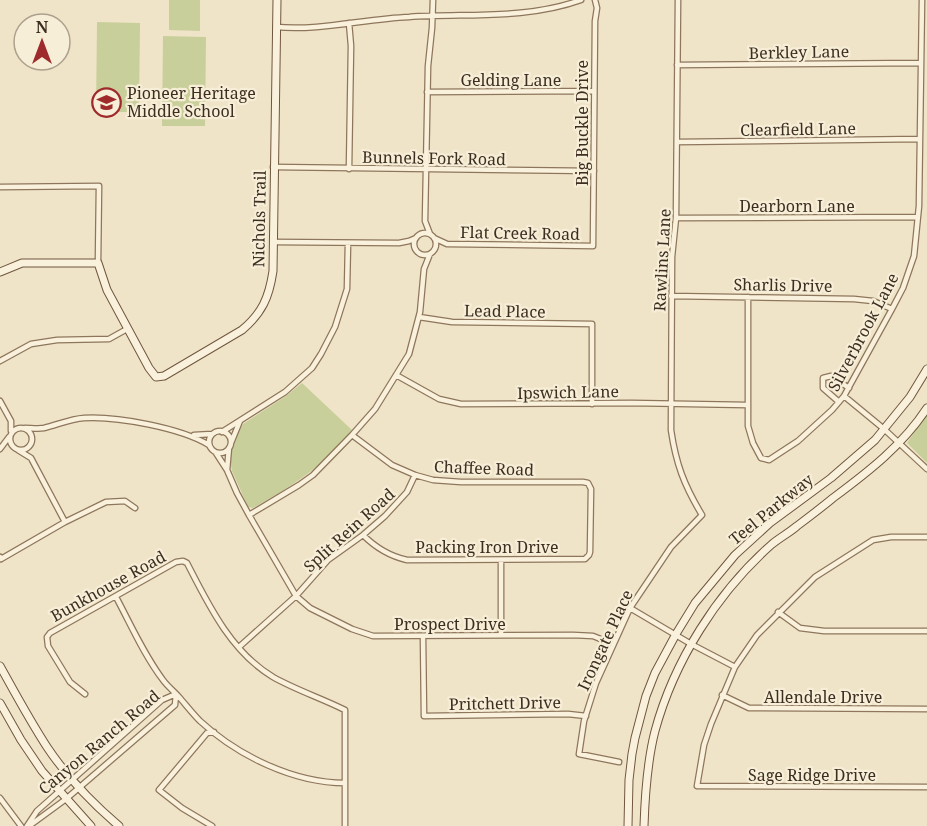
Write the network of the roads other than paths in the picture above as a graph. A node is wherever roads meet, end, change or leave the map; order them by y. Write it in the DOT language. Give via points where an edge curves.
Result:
graph roads {
  1 [pos="277,0"];
  2 [pos="433,0"];
  3 [pos="581,0"];
  4 [pos="595,0"];
  5 [pos="678,0"];
  6 [pos="922,0"];
  7 [pos="433,16"];
  8 [pos="349,23"];
  9 [pos="276,27"];
  10 [pos="921,63"];
  11 [pos="677,65"];
  12 [pos="594,91"];
  13 [pos="427,92"];
  14 [pos="921,101"];
  15 [pos="927,101"];
  16 [pos="920,139"];
  17 [pos="677,142"];
  18 [pos="273,167"];
  19 [pos="349,169"];
  20 [pos="426,169"];
  21 [pos="594,171"];
  22 [pos="0,187"];
  23 [pos="918,217"];
  24 [pos="676,218"];
  25 [pos="425,221"];
  26 [pos="418,236"];
  27 [pos="432,236"];
  28 [pos="273,242"];
  29 [pos="348,243"];
  30 [pos="399,243"];
  31 [pos="447,244"];
  32 [pos="593,246"];
  33 [pos="417,252"];
  34 [pos="431,253"];
  35 [pos="98,263"];
  36 [pos="424,269"];
  37 [pos="0,272"];
  38 [pos="671,296"];
  39 [pos="748,297"];
  40 [pos="892,309"];
  41 [pos="419,318"];
  42 [pos="127,329"];
  43 [pos="0,360"];
  44 [pos="927,369"];
  45 [pos="396,375"];
  46 [pos="849,388"];
  47 [pos="844,396"];
  48 [pos="0,401"];
  49 [pos="839,402"];
  50 [pos="670,403"];
  51 [pos="592,404"];
  52 [pos="747,405"];
  53 [pos="927,408"];
  54 [pos="11,421"];
  55 [pos="240,421"];
  56 [pos="24,428"];
  57 [pos="41,428"];
  58 [pos="884,429"];
  59 [pos="222,432"];
  60 [pos="10,434"];
  61 [pos="213,434"];
  62 [pos="191,435"];
  63 [pos="352,435"];
  64 [pos="31,444"];
  65 [pos="898,444"];
  66 [pos="209,445"];
  67 [pos="230,446"];
  68 [pos="0,449"];
  69 [pos="18,450"];
  70 [pos="216,453"];
  71 [pos="31,458"];
  72 [pos="927,469"];
  73 [pos="227,470"];
  74 [pos="416,475"];
  75 [pos="135,507"];
  76 [pos="249,514"];
  77 [pos="702,515"];
  78 [pos="65,522"];
  79 [pos="363,536"];
  80 [pos="927,537"];
  81 [pos="1,558"];
  82 [pos="583,559"];
  83 [pos="501,560"];
  84 [pos="296,596"];
  85 [pos="116,597"];
  86 [pos="630,609"];
  87 [pos="778,612"];
  88 [pos="927,631"];
  89 [pos="676,634"];
  90 [pos="501,635"];
  91 [pos="423,636"];
  92 [pos="613,644"];
  93 [pos="691,644"];
  94 [pos="239,647"];
  95 [pos="0,666"];
  96 [pos="735,667"];
  97 [pos="86,694"];
  98 [pos="176,694"];
  99 [pos="722,695"];
  100 [pos="0,702"];
  101 [pos="927,709"];
  102 [pos="586,716"];
  103 [pos="214,732"];
  104 [pos="619,762"];
  105 [pos="73,780"];
  106 [pos="345,783"];
  107 [pos="927,787"];
  108 [pos="79,788"];
  109 [pos="59,792"];
  110 [pos="0,798"];
  111 [pos="66,799"];
  112 [pos="21,826"];
  113 [pos="28,826"];
  114 [pos="91,826"];
  115 [pos="119,826"];
  116 [pos="212,826"];
  117 [pos="345,826"];
  118 [pos="628,826"];
  119 [pos="644,826"];
  1 -- 9 [label="main road, Nichols Trail"];
  2 -- 7 [label="street"];
  3 -- 7 [label="street" via="516,14"];
  4 -- 12 [label="street, Big Buckle Drive"];
  5 -- 11 [label="street, Rawlins Lane"];
  6 -- 10 [label="street, Silverbrook Lane"];
  7 -- 8 [label="street"];
  7 -- 13 [label="street"];
  8 -- 9 [label="street"];
  8 -- 19 [label="street"];
  9 -- 18 [label="main road, Nichols Trail"];
  10 -- 11 [label="street, Berkley Lane"];
  10 -- 14 [label="street, Silverbrook Lane"];
  11 -- 17 [label="street, Rawlins Lane"];
  12 -- 13 [label="street, Gelding Lane"];
  12 -- 21 [label="street, Big Buckle Drive"];
  13 -- 20 [label="street"];
  14 -- 15 [label="street"];
  14 -- 16 [label="street, Silverbrook Lane"];
  16 -- 17 [label="street, Clearfield Lane"];
  16 -- 23 [label="street, Silverbrook Lane"];
  17 -- 24 [label="street, Rawlins Lane"];
  18 -- 19 [label="street, Bunnels Fork Road"];
  18 -- 28 [label="main road, Nichols Trail"];
  19 -- 20 [label="street, Bunnels Fork Road"];
  20 -- 21 [label="street, Bunnels Fork Road"];
  20 -- 25 [label="street"];
  21 -- 32 [label="street, Big Buckle Drive"];
  22 -- 35 [label="street" via="99,186"];
  23 -- 24 [label="street, Dearborn Lane"];
  23 -- 40 [label="street, Silverbrook Lane" via="914,256"];
  24 -- 38 [label="street, Rawlins Lane"];
  25 -- 26 [label="street"];
  25 -- 27 [label="street"];
  26 -- 27 [label="street"];
  26 -- 30 [label="street"];
  26 -- 33 [label="street" via="414,244"];
  27 -- 31 [label="street, Flat Creek Road"];
  27 -- 34 [label="street" via="436,245"];
  28 -- 29 [label="street"];
  28 -- 42 [label="main road, Nichols Trail" via="273,272 265,303 242,330 164,376 156,376"];
  29 -- 30 [label="street"];
  29 -- 55 [label="street" via="347,289 321,354 312,368 285,392"];
  30 -- 33 [label="street"];
  31 -- 32 [label="street, Flat Creek Road"];
  31 -- 34 [label="street, Flat Creek Road"];
  33 -- 34 [label="street" via="426,256"];
  33 -- 36 [label="street"];
  34 -- 36 [label="street"];
  35 -- 37 [label="main road" via="22,263"];
  35 -- 42 [label="main road"];
  36 -- 41 [label="street"];
  38 -- 39 [label="street, Sharlis Drive"];
  38 -- 50 [label="street, Rawlins Lane"];
  39 -- 40 [label="street, Sharlis Drive" via="854,299"];
  39 -- 52 [label="street"];
  40 -- 46 [label="street, Silverbrook Lane"];
  41 -- 45 [label="street" via="409,354"];
  41 -- 51 [label="street, Lead Place" via="592,324"];
  42 -- 43 [label="street" via="109,339 31,344"];
  44 -- 58 [label="main road, Teel Parkway"];
  45 -- 51 [label="street, Ipswich Lane" via="454,404"];
  45 -- 63 [label="street" via="375,409"];
  46 -- 47 [label="street, Silverbrook Lane"];
  46 -- 49 [label="street" via="831,376 824,378 823,388"];
  47 -- 49 [label="street, Silverbrook Lane"];
  47 -- 58 [label="street"];
  48 -- 54 [label="street"];
  49 -- 52 [label="street, Silverbrook Lane" via="798,441 766,460 761,458 750,434"];
  50 -- 51 [label="street, Ipswich Lane"];
  50 -- 52 [label="street, Ipswich Lane"];
  50 -- 77 [label="street, Rawlins Lane" via="675,456"];
  53 -- 65 [label="main road, Teel Parkway"];
  54 -- 56 [label="street"];
  54 -- 60 [label="street"];
  55 -- 59 [label="street"];
  55 -- 67 [label="street"];
  56 -- 57 [label="street"];
  56 -- 60 [label="street" via="16,428"];
  56 -- 64 [label="street" via="31,434"];
  57 -- 62 [label="street" via="83,418 104,418"];
  57 -- 64 [label="street"];
  58 -- 65 [label="street"];
  58 -- 89 [label="main road, Teel Parkway" via="831,478 735,555 695,603"];
  59 -- 61 [label="street"];
  59 -- 67 [label="street" via="229,436"];
  60 -- 68 [label="street"];
  60 -- 69 [label="street" via="10,443"];
  61 -- 62 [label="street"];
  61 -- 66 [label="street"];
  62 -- 66 [label="street"];
  63 -- 74 [label="street, Chaffee Road" via="383,459"];
  63 -- 76 [label="street" via="300,485"];
  64 -- 69 [label="street"];
  64 -- 71 [label="street"];
  65 -- 72 [label="street"];
  65 -- 93 [label="main road, Teel Parkway" via="857,481 772,545 732,585"];
  66 -- 70 [label="street"];
  67 -- 70 [label="street" via="226,452"];
  67 -- 73 [label="street"];
  68 -- 69 [label="street"];
  69 -- 71 [label="street"];
  70 -- 73 [label="street"];
  71 -- 78 [label="street"];
  73 -- 76 [label="street"];
  74 -- 79 [label="street, Split Rein Road" via="403,498"];
  74 -- 82 [label="street, Chaffee Road" via="450,482 590,485 590,552"];
  75 -- 78 [label="street" via="125,501 106,502"];
  76 -- 84 [label="street"];
  77 -- 86 [label="street, Irongate Place" via="671,547"];
  78 -- 81 [label="street"];
  79 -- 83 [label="street, Packing Iron Drive" via="385,553 407,560"];
  79 -- 84 [label="street, Split Rein Road" via="328,560"];
  80 -- 87 [label="street" via="873,540 814,577"];
  82 -- 83 [label="street, Packing Iron Drive"];
  83 -- 90 [label="street"];
  84 -- 91 [label="street, Prospect Drive" via="310,608 373,636"];
  84 -- 94 [label="street, Split Rein Road"];
  85 -- 94 [label="street, Bunkhouse Road" via="176,562 186,562 218,620"];
  85 -- 97 [label="street, Bunkhouse Road" via="47,637 48,646 70,682"];
  85 -- 98 [label="street" via="153,665"];
  86 -- 89 [label="street"];
  86 -- 92 [label="street, Irongate Place"];
  87 -- 88 [label="street" via="800,628"];
  87 -- 96 [label="street"];
  89 -- 93 [label="street"];
  89 -- 118 [label="main road, Teel Parkway" via="649,686 635,738"];
  90 -- 91 [label="street, Prospect Drive"];
  90 -- 92 [label="street, Prospect Drive" via="593,636"];
  91 -- 102 [label="street, Pritchett Drive" via="424,716"];
  92 -- 102 [label="street, Irongate Place"];
  93 -- 96 [label="street"];
  93 -- 119 [label="main road, Teel Parkway" via="655,732"];
  94 -- 106 [label="street" via="270,675 345,710"];
  95 -- 105 [label="main road" via="47,747"];
  96 -- 99 [label="street"];
  98 -- 103 [label="street"];
  98 -- 105 [label="street, Canyon Ranch Road" via="162,700"];
  98 -- 108 [label="street, Canyon Ranch Road" via="175,705"];
  99 -- 101 [label="street, Allendale Drive" via="749,708"];
  99 -- 107 [label="street, Sage Ridge Drive" via="705,745 697,786"];
  100 -- 109 [label="main road" via="33,758"];
  102 -- 104 [label="street, Irongate Place" via="579,754"];
  103 -- 106 [label="street" via="244,753 277,768 324,782"];
  103 -- 116 [label="street" via="207,733 159,790"];
  105 -- 108 [label="main road"];
  105 -- 109 [label="street, Canyon Ranch Road"];
  106 -- 117 [label="street"];
  108 -- 111 [label="street, Canyon Ranch Road"];
  108 -- 115 [label="main road"];
  109 -- 111 [label="main road"];
  109 -- 113 [label="street, Canyon Ranch Road" via="37,811"];
  110 -- 112 [label="street"];
  111 -- 113 [label="street, Canyon Ranch Road"];
  111 -- 114 [label="main road"];
}
